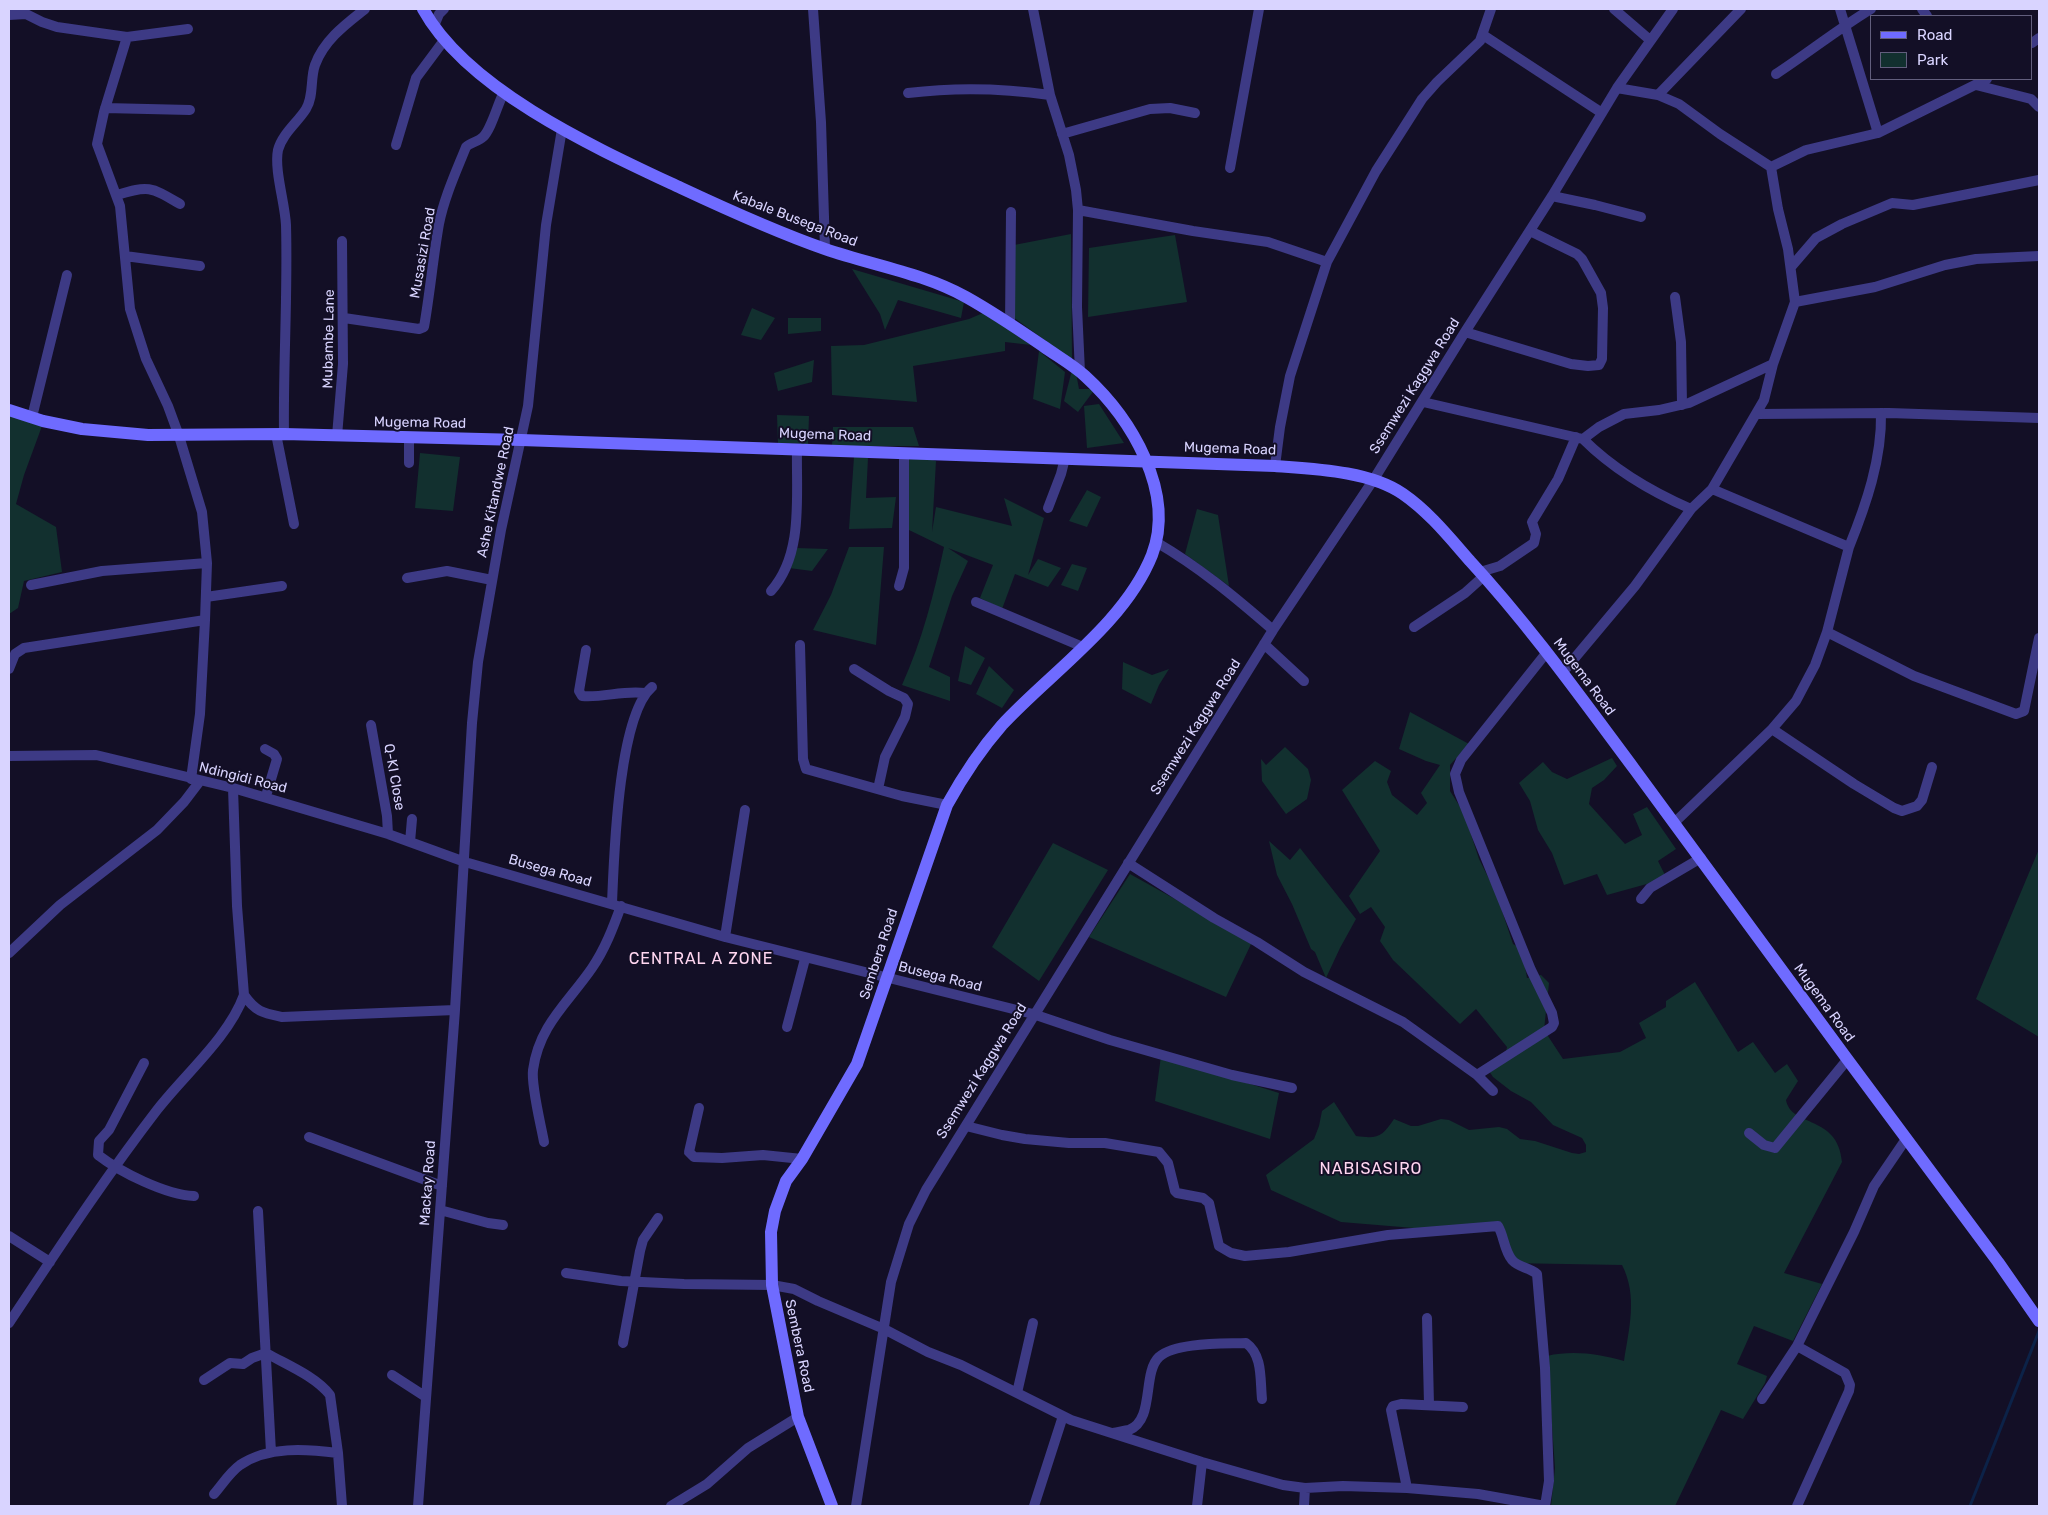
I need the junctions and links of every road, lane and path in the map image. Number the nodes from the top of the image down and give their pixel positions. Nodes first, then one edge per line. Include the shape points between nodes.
1 (365, 9) edge
2 (423, 9) edge
3 (444, 9) edge
4 (813, 9) edge
5 (1033, 9) edge
6 (1259, 9) edge
7 (1491, 9) edge
8 (1614, 9) edge
9 (1673, 9) edge
10 (1741, 9) edge
11 (1840, 9) edge
12 (1871, 9) edge
13 (9, 15) edge
14 (1846, 24) junction
15 (434, 26) junction
16 (188, 29) dead end
17 (1483, 35) junction
18 (128, 37) junction
19 (445, 39) junction
20 (1650, 40) junction
21 (1776, 74) dead end
22 (1984, 80) edge
23 (1976, 85) junction
24 (1617, 88) junction
25 (504, 92) junction
26 (908, 93) dead end
27 (1050, 95) junction
28 (1658, 95) junction
29 (2039, 107) edge
30 (105, 108) junction
31 (190, 110) dead end
32 (1195, 113) dead end
33 (1602, 113) junction
34 (562, 129) junction
35 (1878, 133) junction
36 (1062, 134) junction
37 (396, 145) dead end
38 (1771, 167) junction
39 (1230, 168) dead end
40 (2039, 180) edge
41 (117, 195) junction
42 (1552, 196) junction
43 (180, 204) dead end
44 (1078, 210) junction
45 (1012, 212) dead end
46 (1641, 217) dead end
47 (1530, 231) junction
48 (342, 241) dead end
49 (825, 249) junction
50 (125, 256) junction
51 (2039, 256) edge
52 (1327, 262) junction
53 (200, 266) dead end
54 (1791, 267) junction
55 (67, 275) dead end
56 (1675, 297) dead end
57 (1795, 302) junction
58 (344, 318) junction
59 (1010, 325) junction
60 (1464, 332) junction
61 (1773, 364) junction
62 (1080, 372) junction
63 (1423, 402) junction
64 (1682, 405) junction
65 (9, 410) edge
66 (1881, 413) junction
67 (1757, 414) junction
68 (32, 418) junction
69 (2039, 418) edge
70 (280, 434) junction
71 (179, 436) junction
72 (337, 436) junction
73 (409, 438) junction
74 (1579, 438) junction
75 (521, 440) junction
76 (797, 449) junction
77 (904, 453) junction
78 (1065, 458) junction
79 (1147, 461) junction
80 (409, 463) dead end
81 (1275, 466) junction
82 (1374, 479) junction
83 (1712, 489) junction
84 (1048, 508) dead end
85 (1691, 509) junction
86 (294, 524) dead end
87 (1156, 542) junction
88 (1849, 547) junction
89 (206, 563) junction
90 (1482, 574) junction
91 (407, 578) dead end
92 (492, 580) junction
93 (30, 585) dead end
94 (282, 586) dead end
95 (899, 586) dead end
96 (771, 591) dead end
97 (206, 597) junction
98 (976, 602) dead end
99 (205, 620) junction
100 (1414, 627) dead end
101 (1272, 630) junction
102 (1827, 632) junction
103 (2039, 638) edge
104 (1264, 644) junction
105 (800, 645) dead end
106 (1083, 647) junction
107 (586, 650) dead end
108 (1547, 652) junction
109 (9, 669) edge
110 (854, 669) dead end
111 (1563, 672) junction
112 (1304, 681) dead end
113 (371, 725) dead end
114 (1772, 729) junction
115 (265, 749) dead end
116 (9, 756) edge
117 (1932, 767) dead end
118 (195, 780) junction
119 (233, 788) junction
120 (878, 789) junction
121 (266, 796) junction
122 (947, 805) junction
123 (745, 810) dead end
124 (412, 819) dead end
125 (1674, 823) junction
126 (388, 834) junction
127 (410, 842) junction
128 (1701, 858) junction
129 (465, 862) junction
130 (1128, 863) junction
131 (1642, 899) dead end
132 (617, 905) junction
133 (725, 937) junction
134 (9, 953) edge
135 (805, 958) junction
136 (887, 978) junction
137 (244, 995) junction
138 (455, 1010) junction
139 (1033, 1014) junction
140 (787, 1027) dead end
141 (1847, 1060) junction
142 (144, 1063) dead end
143 (1477, 1075) junction
144 (1292, 1088) dead end
145 (1493, 1091) dead end
146 (699, 1108) dead end
147 (966, 1126) junction
148 (1749, 1132) dead end
149 (309, 1137) dead end
150 (1906, 1139) junction
151 (544, 1142) dead end
152 (802, 1159) junction
153 (115, 1167) junction
154 (442, 1186) junction
155 (194, 1196) dead end
156 (440, 1210) junction
157 (258, 1211) dead end
158 (658, 1218) dead end
159 (503, 1224) dead end
160 (9, 1236) edge
161 (50, 1262) junction
162 (566, 1272) dead end
163 (634, 1281) junction
164 (772, 1285) junction
165 (1427, 1318) dead end
166 (2038, 1319) edge
167 (9, 1323) edge
168 (1033, 1324) dead end
169 (884, 1329) junction
170 (623, 1343) dead end
171 (1797, 1346) junction
172 (266, 1353) junction
173 (392, 1375) dead end
174 (204, 1380) dead end
175 (1016, 1394) junction
176 (426, 1396) junction
177 (1262, 1399) dead end
178 (1762, 1399) dead end
179 (1429, 1406) junction
180 (1462, 1407) dead end
181 (1063, 1416) junction
182 (798, 1417) junction
183 (1112, 1433) junction
184 (271, 1452) junction
185 (338, 1453) junction
186 (1202, 1462) junction
187 (1306, 1488) junction
188 (1407, 1488) junction
189 (214, 1494) dead end
190 (342, 1506) edge
191 (418, 1506) edge
192 (671, 1506) edge
193 (832, 1506) edge
194 (856, 1506) edge
195 (1034, 1506) edge
196 (1197, 1506) edge
197 (1304, 1506) edge
198 (1545, 1506) edge
199 (1797, 1506) edge

1 - 70 street via 335,34 322,50 315,66 307,107 278,150 286,252
2 - 15 street, Kabale Busega Road
3 - 15 street via 438,14
4 - 49 street
5 - 27 street
6 - 39 street
7 - 17 street
8 - 20 street
9 - 20 street, Ssemwezi Kaggwa Road
10 - 28 street
11 - 14 street
12 - 14 street
13 - 18 street via 26,14 57,27
14 - 21 street
14 - 35 street
15 - 19 street, Kabale Busega Road
16 - 18 street
17 - 33 street
17 - 52 street via 1422,98 1376,171
18 - 30 street
19 - 25 street, Kabale Busega Road
19 - 37 street via 416,78
20 - 24 street, Ssemwezi Kaggwa Road
22 - 23 street
23 - 29 street via 2031,98
23 - 35 street
24 - 28 street
24 - 33 street, Ssemwezi Kaggwa Road
25 - 34 street, Kabale Busega Road
25 - 58 street, Musasizi Road via 486,134 466,147 444,209 424,327 419,329
26 - 27 street via 983,88
27 - 36 street
28 - 38 street via 1679,104
30 - 31 street
30 - 41 street via 97,144
32 - 36 street via 1170,108 1150,109
33 - 42 street, Ssemwezi Kaggwa Road
34 - 49 street, Kabale Busega Road via 717,204
34 - 75 street, Ashe Kitandwe Road via 546,225 528,406
35 - 38 street via 1806,150
36 - 44 street via 1073,170
38 - 54 street
40 - 54 street via 1913,205 1892,203 1816,238
41 - 43 street via 144,187
41 - 50 street
42 - 46 street
42 - 47 street, Ssemwezi Kaggwa Road
44 - 52 street via 1268,242
44 - 62 street
45 - 59 street
47 - 60 street, Ssemwezi Kaggwa Road
47 - 60 street via 1577,254 1601,293 1602,359 1599,365 1571,364
48 - 58 street, Mubambe Lane
49 - 59 street, Kabale Busega Road via 951,290
50 - 53 street
50 - 71 street via 135,328
51 - 57 street via 1976,259 1875,287
52 - 81 street via 1290,376
54 - 57 street
55 - 68 street
56 - 64 street via 1681,342
57 - 61 street
58 - 72 street, Mubambe Lane
59 - 62 street, Kabale Busega Road
60 - 63 street, Ssemwezi Kaggwa Road
61 - 64 street
61 - 67 street
62 - 79 street, Kabale Busega Road via 1116,412
63 - 74 street
63 - 82 street, Ssemwezi Kaggwa Road
64 - 74 street via 1624,414
65 - 68 street, Mugema Road
66 - 67 street
66 - 69 street
66 - 88 street via 1877,455 1861,519
67 - 83 street
68 - 71 street, Mugema Road via 111,433
70 - 71 street, Mugema Road
70 - 72 street, Mugema Road
70 - 86 street
71 - 89 street via 202,512
72 - 73 street, Mugema Road
73 - 75 street, Mugema Road
73 - 80 street
74 - 85 street via 1612,465
74 - 90 street via 1532,522 1536,534 1534,543
75 - 76 street, Mugema Road
75 - 92 street, Ashe Kitandwe Road
76 - 77 street, Mugema Road
76 - 96 street via 794,541 780,581
77 - 78 street, Mugema Road
77 - 95 street via 904,568
78 - 79 street, Mugema Road
78 - 84 street
79 - 81 street, Mugema Road
79 - 87 street, Sembera Road via 1157,497
81 - 82 street, Mugema Road
82 - 90 street, Mugema Road via 1403,494 1420,508
82 - 101 street, Ssemwezi Kaggwa Road
83 - 85 street
83 - 88 street
85 - 111 street via 1635,586
87 - 101 street via 1208,575
87 - 106 street, Sembera Road via 1141,577 1122,605
88 - 102 street
89 - 93 street via 102,571
89 - 97 street
90 - 100 street via 1465,593
90 - 108 street, Mugema Road
91 - 92 street via 447,571
92 - 129 street, Ashe Kitandwe Road via 478,662 472,723
94 - 97 street
97 - 99 street
98 - 106 street
99 - 109 street via 24,648 15,654
99 - 118 street
101 - 104 street, Ssemwezi Kaggwa Road
102 - 103 street via 1914,676 2016,714 2024,711
102 - 114 street via 1815,665 1796,701
104 - 112 street
104 - 130 street, Ssemwezi Kaggwa Road
105 - 120 street via 802,759 806,769
106 - 122 street, Sembera Road via 992,737 965,772
107 - 132 street via 579,691 582,696 648,690 633,724 625,759 616,843
108 - 111 street, Mugema Road
108 - 143 street via 1461,760 1455,774 1459,792 1554,1018 1552,1027
110 - 120 street via 904,698 908,704 885,757
111 - 125 street, Mugema Road
113 - 126 street, Q-KI Close
114 - 117 street via 1854,784 1902,811 1917,806 1922,800
114 - 125 street
115 - 121 street via 277,759
116 - 118 street, Ndingidi Road via 96,755
118 - 119 street, Ndingidi Road
118 - 134 street via 184,802 158,830 60,905
119 - 121 street, Ndingidi Road
119 - 137 street
120 - 122 street
121 - 126 street, Ndingidi Road
122 - 136 street, Sembera Road
123 - 133 street
124 - 127 street
125 - 128 street, Mugema Road
126 - 127 street, Ndingidi Road
127 - 129 street, Ndingidi Road
128 - 131 street via 1650,888
128 - 141 street, Mugema Road
129 - 132 street, Busega Road
129 - 138 street, Mackay Road
130 - 139 street, Ssemwezi Kaggwa Road
130 - 143 street via 1304,972 1403,1022
132 - 133 street, Busega Road
132 - 151 street via 610,935 595,963 549,1023 538,1044 533,1072
133 - 135 street, Busega Road
135 - 136 street, Busega Road
135 - 140 street
136 - 139 street, Busega Road
136 - 152 street, Sembera Road via 857,1064
137 - 138 street via 258,1010 282,1016
137 - 153 street via 237,1012 158,1108
138 - 154 street, Mackay Road
139 - 144 street, Busega Road via 1193,1064
139 - 147 street, Ssemwezi Kaggwa Road
141 - 148 street via 1775,1148 1764,1145
141 - 150 street, Mugema Road
142 - 153 street via 109,1130 99,1141 98,1155
143 - 145 street
146 - 152 street via 689,1152 694,1157 763,1155
147 - 169 street, Ssemwezi Kaggwa Road via 909,1224 891,1282
147 - 198 street via 1017,1138 1105,1143 1160,1152 1168,1162 1175,1191 1203,1198 1209,1203 1220,1246 1231,1253 1246,1256 1388,1235 1498,1226 1512,1260 1536,1274 1545,1368 1549,1482
149 - 154 street
150 - 166 street, Mugema Road
150 - 171 street via 1874,1186
152 - 164 street, Sembera Road via 786,1181 775,1211
153 - 155 street via 151,1185
153 - 161 street
154 - 156 street, Mackay Road
156 - 159 street
156 - 176 street, Mackay Road
157 - 172 street
158 - 163 street via 644,1240
160 - 161 street
161 - 167 street
162 - 163 street
163 - 164 street
163 - 170 street
164 - 169 street via 794,1289
164 - 182 street, Sembera Road
165 - 179 street
168 - 175 street
169 - 175 street
169 - 194 street, Ssemwezi Kaggwa Road
171 - 178 street
171 - 199 street via 1845,1373 1850,1385
172 - 174 street via 243,1364 230,1363
172 - 184 street
172 - 185 street via 324,1388 330,1395
173 - 176 street
175 - 181 street
176 - 191 street, Mackay Road
177 - 183 street via 1258,1361 1254,1349 1246,1343 1176,1348 1152,1366 1145,1409 1136,1424 1130,1430
179 - 180 street
179 - 188 street via 1401,1404 1391,1410
181 - 183 street
181 - 195 street
182 - 192 street via 748,1448 707,1484
182 - 193 street, Sembera Road
183 - 186 street
184 - 185 street
184 - 189 street via 240,1465
185 - 190 street
186 - 187 street via 1283,1485
186 - 196 street
187 - 188 street
187 - 197 street
188 - 198 street via 1478,1494

